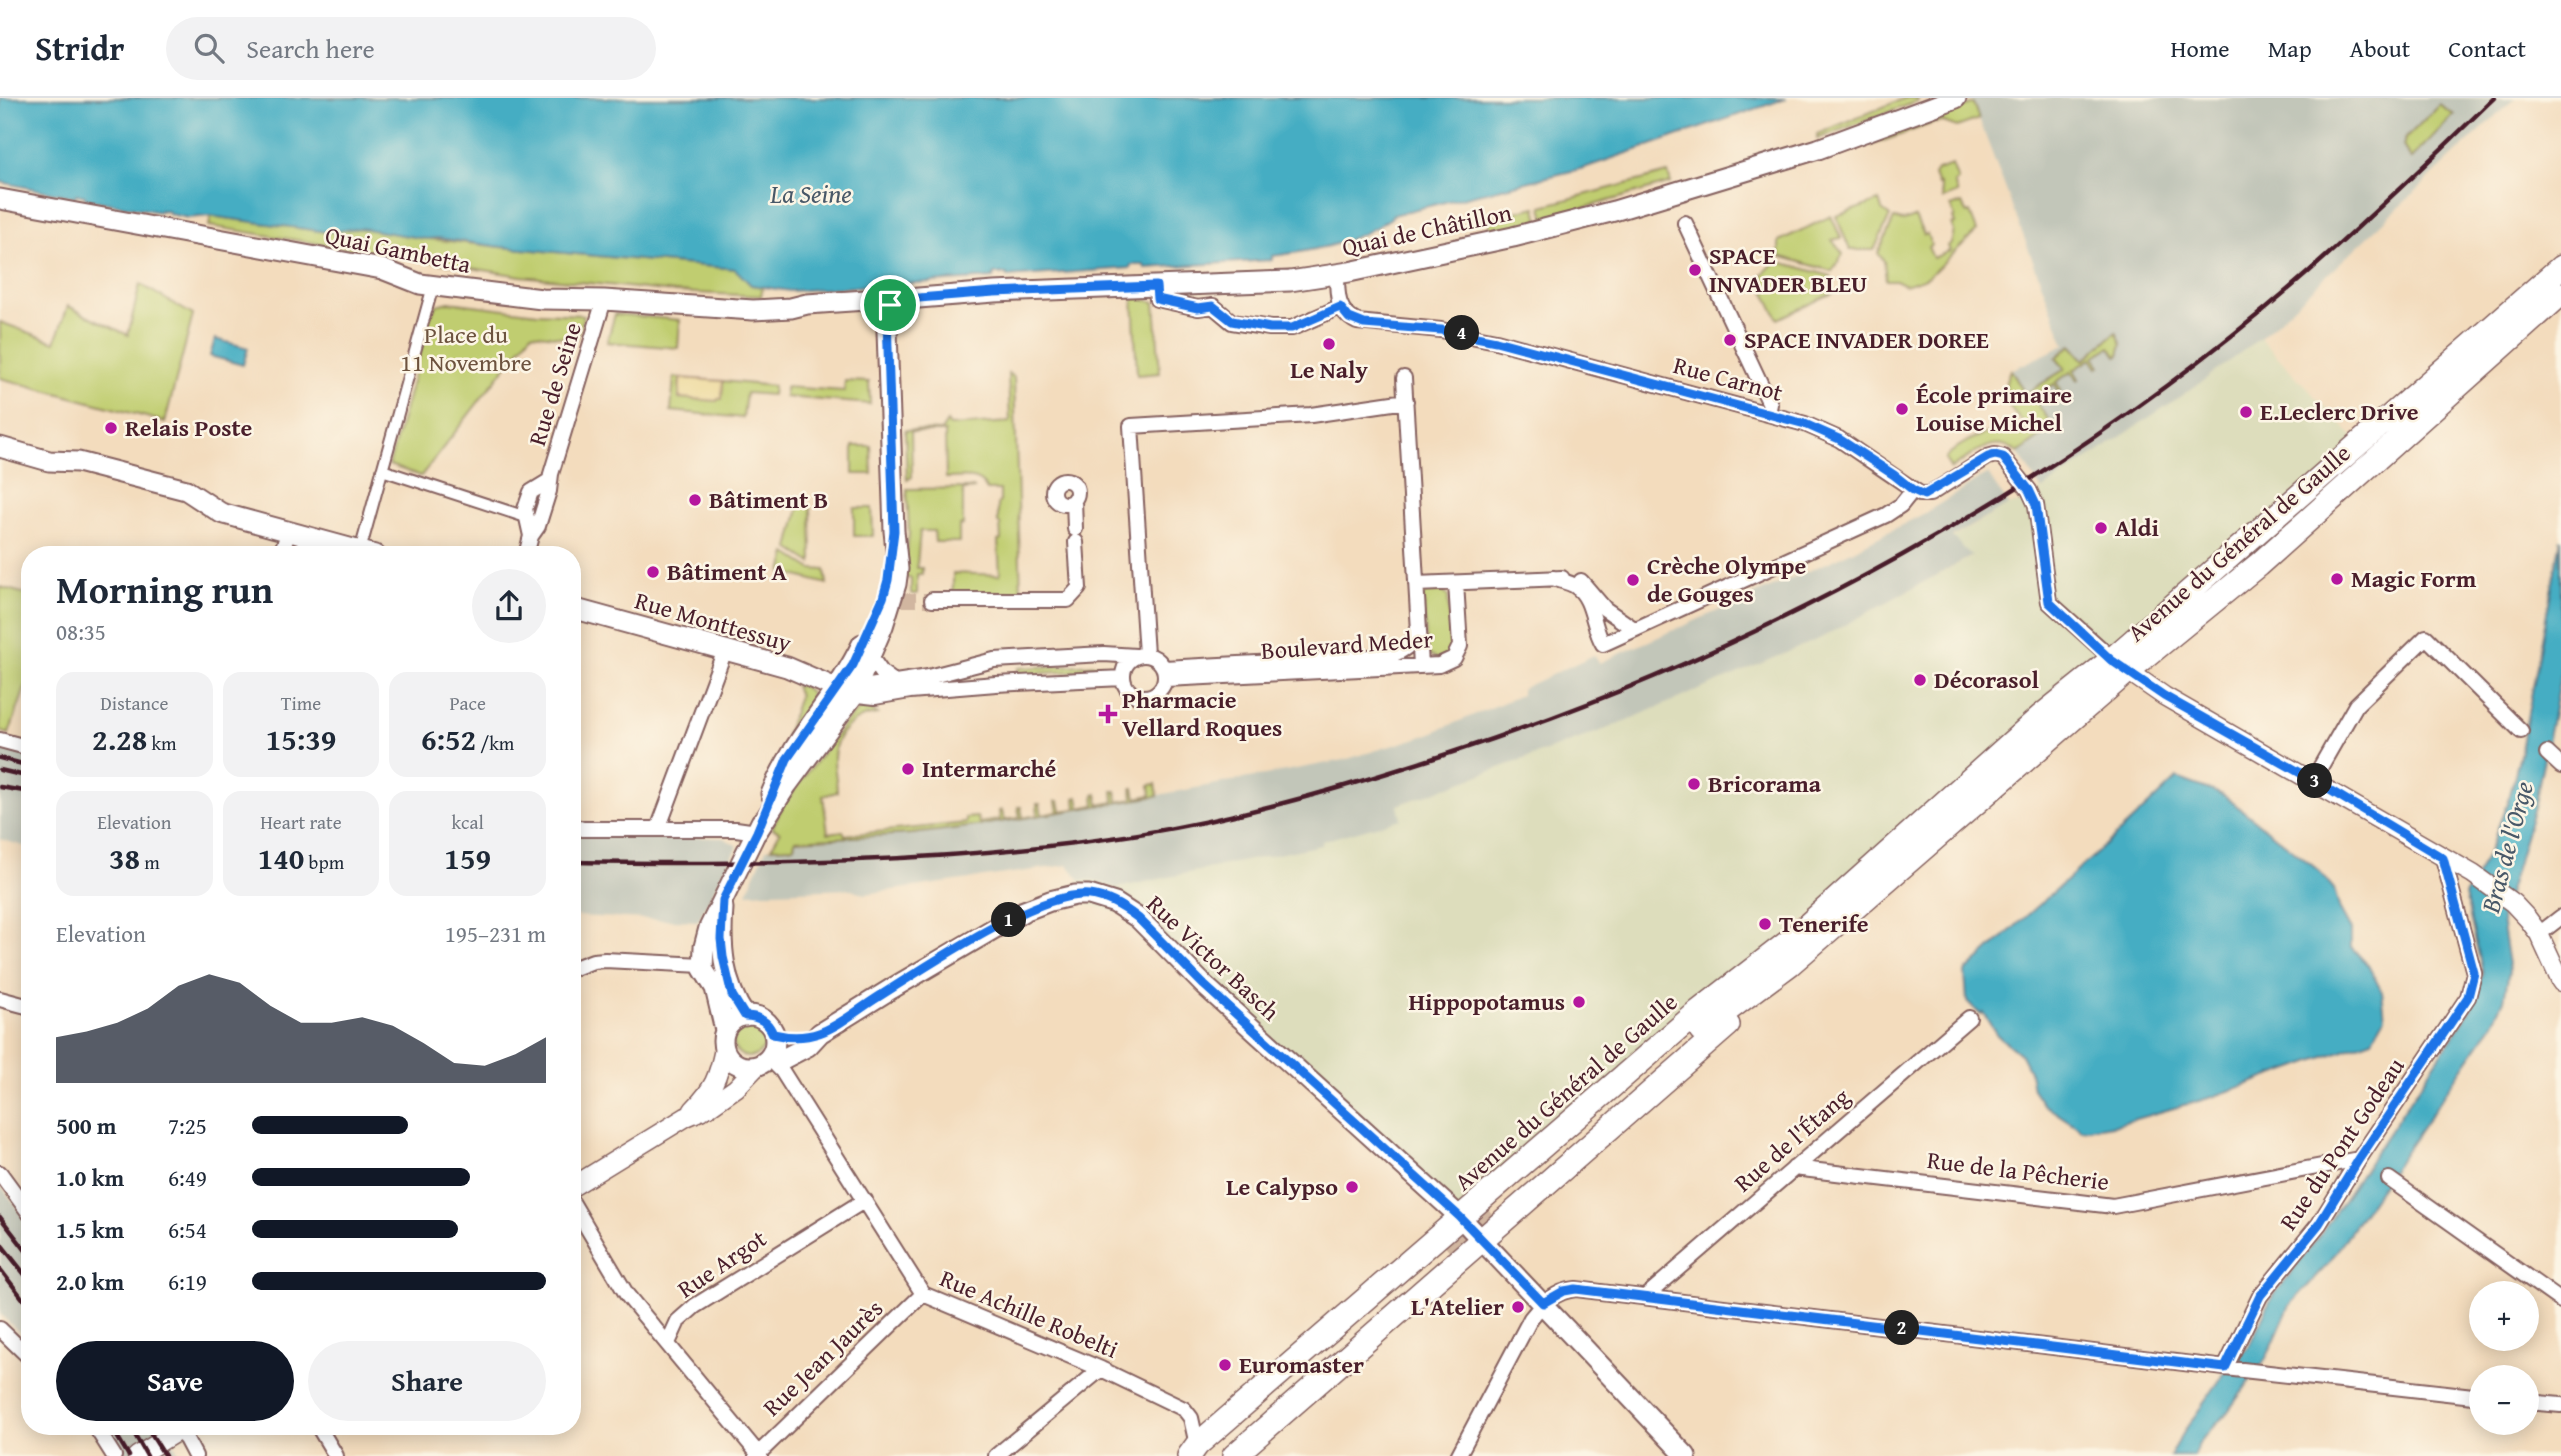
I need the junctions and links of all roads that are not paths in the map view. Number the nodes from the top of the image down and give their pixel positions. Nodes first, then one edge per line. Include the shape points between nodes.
1 (1956, 98) edge
2 (0, 200) edge
3 (1685, 223) dead end
4 (2561, 267) edge
5 (1337, 274) junction
6 (433, 286) junction
7 (1156, 286) junction
8 (2561, 294) edge
9 (604, 300) junction
10 (1340, 307) junction
11 (888, 311) junction
12 (1404, 378) dead end
13 (1406, 401) junction
14 (1768, 413) junction
15 (0, 447) edge
16 (382, 470) junction
17 (549, 481) junction
18 (1913, 490) junction
19 (1074, 499) dead end
20 (526, 517) junction
21 (289, 532) junction
22 (531, 536) junction
23 (284, 546) edge
24 (342, 546) edge
25 (369, 546) edge
26 (528, 546) edge
27 (1553, 578) junction
28 (1456, 583) junction
29 (1416, 584) junction
30 (892, 599) junction
31 (932, 600) tunnel mouth
32 (581, 610) edge
33 (1418, 625) junction
34 (1634, 629) junction
35 (725, 650) junction
36 (1141, 655) junction
37 (870, 656) junction
38 (1421, 665) junction
39 (2120, 666) junction
40 (1165, 673) junction
41 (1123, 678) junction
42 (893, 681) junction
43 (850, 691) junction
44 (2521, 731) dead end
45 (0, 740) edge
46 (21, 746) edge
47 (2547, 753) dead end
48 (2561, 766) edge
49 (2313, 780) junction
50 (581, 828) edge
51 (658, 829) junction
52 (757, 832) junction
53 (2443, 858) junction
54 (723, 900) junction
55 (2561, 917) edge
56 (2539, 934) junction
57 (1792, 939) junction
58 (1790, 964) junction
59 (702, 965) junction
60 (581, 966) edge
61 (2561, 982) edge
62 (0, 999) edge
63 (21, 1005) edge
64 (745, 1016) junction
65 (1969, 1018) dead end
66 (1701, 1030) junction
67 (820, 1033) junction
68 (773, 1034) junction
69 (725, 1040) junction
70 (763, 1062) junction
71 (685, 1117) junction
72 (2359, 1159) junction
73 (1794, 1168) junction
74 (0, 1173) edge
75 (2389, 1179) dead end
76 (581, 1181) edge
77 (865, 1200) junction
78 (21, 1202) edge
79 (1497, 1207) tunnel mouth
80 (581, 1217) edge
81 (1460, 1217) junction
82 (1483, 1240) junction
83 (1448, 1250) tunnel mouth
84 (923, 1293) junction
85 (1645, 1297) junction
86 (2561, 1301) edge
87 (1543, 1303) junction
88 (0, 1329) edge
89 (667, 1343) junction
90 (21, 1349) edge
91 (2225, 1368) junction
92 (1101, 1369) junction
93 (2469, 1395) edge
94 (2539, 1403) edge
95 (2561, 1405) edge
96 (101, 1435) edge
97 (168, 1435) edge
98 (183, 1435) edge
99 (324, 1435) edge
100 (1200, 1453) edge
101 (758, 1455) edge
102 (114, 1456) edge
103 (137, 1456) edge
104 (195, 1456) edge
105 (337, 1456) edge
106 (996, 1456) edge
107 (1234, 1456) edge
108 (1458, 1456) edge
109 (1686, 1456) edge

1 - 5 main road, Quai de Châtillon via 1818,149 1614,211
2 - 6 main road, Quai Gambetta via 382,269
3 - 14 street via 1770,404
4 - 39 main road, Avenue du Général de Gaulle
5 - 7 main road, Quai de Châtillon via 1290,281
5 - 10 street
6 - 9 main road, Quai Gambetta via 542,299
6 - 16 street
7 - 10 street via 1157,299 1198,308 1213,306 1232,321 1270,328 1292,328
7 - 11 main road, Quai de Châtillon via 906,299
8 - 39 main road, Avenue du Général de Gaulle via 2258,565
9 - 11 main road, Quai Gambetta via 724,309 866,300
9 - 17 street, Rue de Seine
10 - 14 street, Rue Carnot via 1349,318 1364,324 1441,330 1496,341
11 - 30 main road via 898,569
12 - 13 street
13 - 29 street
13 - 36 street via 1311,415 1130,426
14 - 18 street, Rue Carnot via 1839,439
15 - 21 main road via 186,490 221,513
16 - 20 street
16 - 25 street
17 - 20 street, Rue de Seine via 531,492
17 - 22 street, Rue de Seine via 550,491
18 - 34 street via 1886,515
18 - 39 street via 1930,494 1988,457 2003,457 2036,505 2049,602
19 - 31 street via 1079,588 1068,600
20 - 22 street, Rue de Seine
21 - 23 street
21 - 24 main road
22 - 26 street, Rue de Seine
27 - 28 street
27 - 34 street via 1581,581 1605,609
27 - 34 street via 1579,589 1603,644
28 - 29 street
28 - 38 street, Boulevard Meder via 1458,653 1439,665
29 - 33 street
30 - 37 main road
30 - 43 main road via 853,665
32 - 35 main road, Rue Monttessuy
33 - 38 street
33 - 40 street via 1412,641 1388,656
35 - 43 main road, Rue Monttessuy
35 - 51 street
36 - 40 street via 1157,658
36 - 41 street via 1126,665
36 - 42 street via 994,660
37 - 42 street
37 - 43 main road
38 - 40 street, Boulevard Meder
39 - 49 street
39 - 57 main road, Avenue du Général de Gaulle via 2040,717
39 - 58 main road, Avenue du Général de Gaulle
40 - 41 street via 1159,691 1147,697 1134,695
41 - 43 street via 996,684 875,697
42 - 43 street
43 - 52 main road
43 - 52 main road via 787,759
44 - 49 street via 2426,637 2356,705
45 - 46 street
47 - 48 street
49 - 53 street
50 - 51 street
51 - 52 street
52 - 54 main road
53 - 56 street via 2513,903
53 - 72 street, Rue du Pont Godeau via 2474,973 2468,997
54 - 59 main road via 709,928
54 - 64 main road via 725,967 732,995
55 - 56 street
56 - 61 street
57 - 66 main road, Avenue du Général de Gaulle
57 - 81 main road, Avenue du Général de Gaulle via 1699,1012
58 - 66 main road, Avenue du Général de Gaulle
58 - 82 main road, Avenue du Général de Gaulle
59 - 60 street via 605,960
59 - 69 main road via 719,998
62 - 63 street
64 - 68 main road via 762,1020
64 - 69 main road via 733,1020
65 - 73 street, Rue de l'Étang
66 - 79 main road, Avenue du Général de Gaulle
67 - 68 main road, Rue Victor Basch via 798,1038
67 - 70 main road, Rue Victor Basch via 808,1046 783,1059
67 - 81 main road, Rue Victor Basch via 1024,911 1062,897 1102,898 1138,918 1204,985
68 - 70 main road via 774,1046
69 - 70 main road via 729,1058 737,1065
69 - 71 street via 718,1078
70 - 71 street via 736,1088
70 - 77 street, Rue Achille Robelti via 782,1071
71 - 76 street
72 - 73 street, Rue de la Pêcherie via 2113,1206
72 - 91 street, Rue du Pont Godeau via 2319,1224 2260,1296
73 - 85 street, Rue de l'Étang
74 - 78 street
75 - 86 street
77 - 84 street, Rue Achille Robelti
77 - 89 street, Rue Argot via 695,1306 678,1321
80 - 89 street via 627,1295
81 - 82 main road, Rue Victor Basch
81 - 100 main road, Avenue du Général de Gaulle
82 - 87 main road, Rue Victor Basch
82 - 107 main road, Avenue du Général de Gaulle
83 - 100 main road via 1263,1410
84 - 92 street, Rue Achille Robelti
84 - 101 street, Rue Jean Jaurès
85 - 87 street via 1576,1289
85 - 91 street
87 - 108 street
87 - 109 main road, Rue Victor Basch
88 - 90 street
89 - 101 street
91 - 93 street
92 - 100 street, Rue Achille Robelti via 1184,1409 1191,1418
92 - 106 street
94 - 95 street
96 - 102 street
97 - 103 street
98 - 104 street
99 - 105 street

